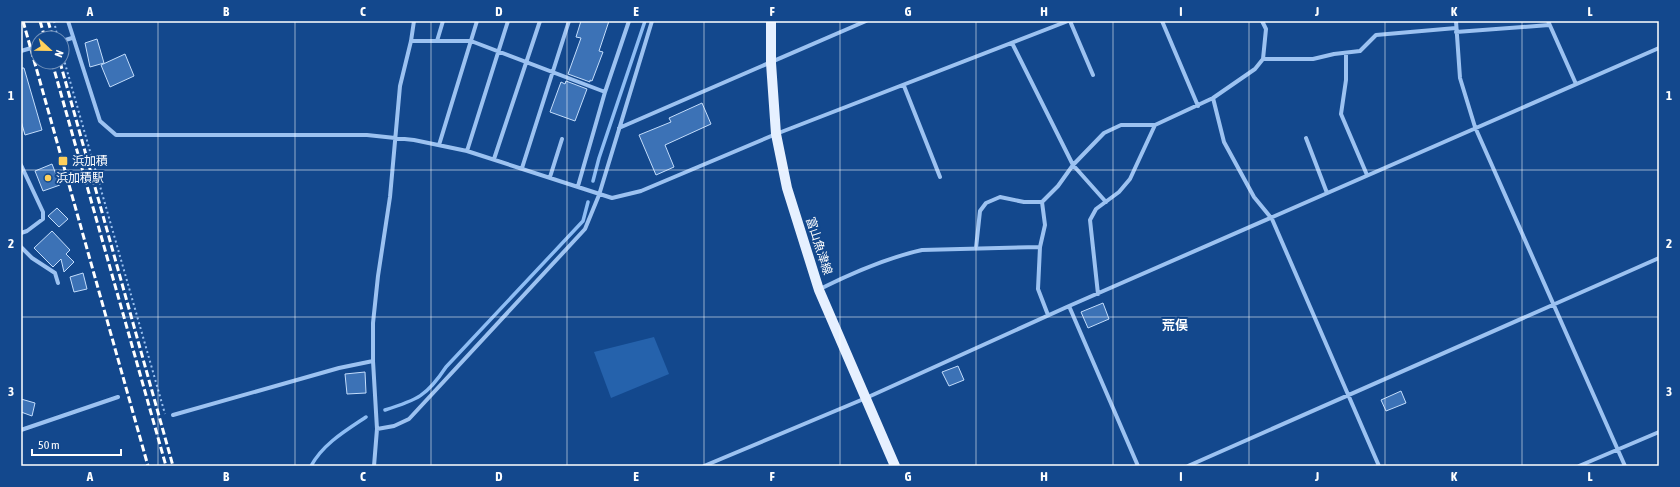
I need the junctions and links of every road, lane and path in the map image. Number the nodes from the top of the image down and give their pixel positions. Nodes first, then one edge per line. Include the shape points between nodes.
1 (68, 21) edge
2 (414, 21) edge
3 (443, 21) edge
4 (477, 21) edge
5 (508, 21) edge
6 (540, 21) edge
7 (569, 21) edge
8 (629, 21) edge
9 (652, 21) edge
10 (772, 21) edge
11 (866, 21) edge
12 (1069, 21) edge
13 (1162, 21) edge
14 (1262, 21) edge
15 (1456, 21) edge
16 (1061, 22) edge
17 (1549, 23) edge
18 (1456, 30) junction
19 (72, 38) joint
20 (411, 41) junction
21 (437, 41) junction
22 (471, 41) junction
23 (1012, 43) junction
24 (1659, 48) edge
25 (498, 51) junction
26 (1346, 53) junction
27 (1263, 59) junction
28 (525, 62) junction
29 (771, 63) junction
30 (67, 70) edge
31 (553, 72) junction
32 (1093, 75) dead end
33 (1576, 84) junction
34 (904, 86) junction
35 (606, 92) junction
36 (1213, 98) junction
37 (1198, 106) junction
38 (1155, 125) junction
39 (619, 128) junction
40 (1475, 128) junction
41 (776, 134) junction
42 (394, 138) junction
43 (562, 138) dead end
44 (1306, 138) dead end
45 (439, 145) junction
46 (467, 151) junction
47 (494, 159) junction
48 (21, 165) edge
49 (1072, 165) junction
50 (522, 168) junction
51 (1367, 175) junction
52 (550, 177) junction
53 (940, 177) dead end
54 (578, 186) junction
55 (1327, 193) junction
56 (599, 195) junction
57 (1042, 202) junction
58 (1106, 202) junction
59 (1272, 218) junction
60 (21, 233) edge
61 (21, 246) edge
62 (1040, 246) junction
63 (976, 248) junction
64 (1659, 258) edge
65 (58, 283) dead end
66 (819, 290) junction
67 (1098, 294) junction
68 (1553, 305) junction
69 (1069, 306) junction
70 (1048, 315) junction
71 (373, 361) junction
72 (1348, 396) junction
73 (118, 397) dead end
74 (866, 398) junction
75 (173, 415) dead end
76 (166, 417) dead end
77 (377, 428) junction
78 (21, 430) edge
79 (1659, 432) edge
80 (1617, 449) junction
81 (374, 466) edge
82 (704, 466) edge
83 (895, 466) edge
84 (1138, 466) edge
85 (1188, 466) edge
86 (1379, 466) edge
87 (1579, 466) edge
88 (1625, 466) edge

1 - 19 street
2 - 20 street
3 - 21 street
4 - 22 street
5 - 25 street
6 - 28 street
7 - 31 street
8 - 35 street
9 - 39 street
10 - 29 main road, 富山魚津線
11 - 29 street
12 - 16 street
12 - 32 street
13 - 37 street
14 - 27 street via 1266,29
15 - 18 street
16 - 23 street
17 - 18 street
17 - 33 street
18 - 26 street via 1376,35 1360,51
18 - 40 street via 1460,78
19 - 42 street via 100,122 116,135 367,135
20 - 21 street
20 - 42 street via 400,86
21 - 22 street
22 - 25 street
22 - 45 street
23 - 34 street
23 - 49 street
24 - 33 street
25 - 28 street
25 - 46 street
26 - 27 street via 1313,59
26 - 51 street via 1346,80 1341,114
27 - 36 street via 1255,69
28 - 31 street
28 - 47 street
29 - 39 street
29 - 41 main road, 富山魚津線
30 - 76 path
31 - 35 street
31 - 50 street
33 - 40 street
34 - 41 street
34 - 53 street
35 - 54 street
36 - 37 street
36 - 59 street via 1224,142 1254,197
37 - 38 street
38 - 49 street via 1121,125 1104,133
38 - 58 street via 1130,179
39 - 56 street
40 - 51 street
40 - 68 street
41 - 56 street via 640,191 612,198
41 - 66 main road, 富山魚津線 via 789,195
42 - 45 street
42 - 71 street via 390,197 373,323
43 - 52 street
44 - 55 street
45 - 46 street
46 - 47 street
47 - 50 street
48 - 60 street via 43,212 43,219 27,232
49 - 57 street via 1058,186
49 - 58 street
50 - 52 street
51 - 55 street
52 - 54 street
54 - 56 street
55 - 59 street
56 - 77 street via 585,228 450,373 423,406 409,419 394,426
57 - 62 street via 1045,225
57 - 63 street via 1000,198 986,203 980,211
58 - 67 street via 1096,209 1090,220
59 - 67 street
59 - 72 street
61 - 65 street via 32,258 55,273
62 - 63 street
62 - 70 street via 1038,289
63 - 66 street via 922,250 906,254
64 - 68 street
66 - 74 main road, 富山魚津線
67 - 69 street
68 - 72 street
68 - 80 street
69 - 70 street
69 - 84 street
70 - 74 street
71 - 75 street via 339,368
71 - 77 street
72 - 85 street
72 - 86 street
73 - 78 street
74 - 82 street
74 - 83 main road, 富山魚津線
77 - 81 street
79 - 80 street
80 - 87 street
80 - 88 street

